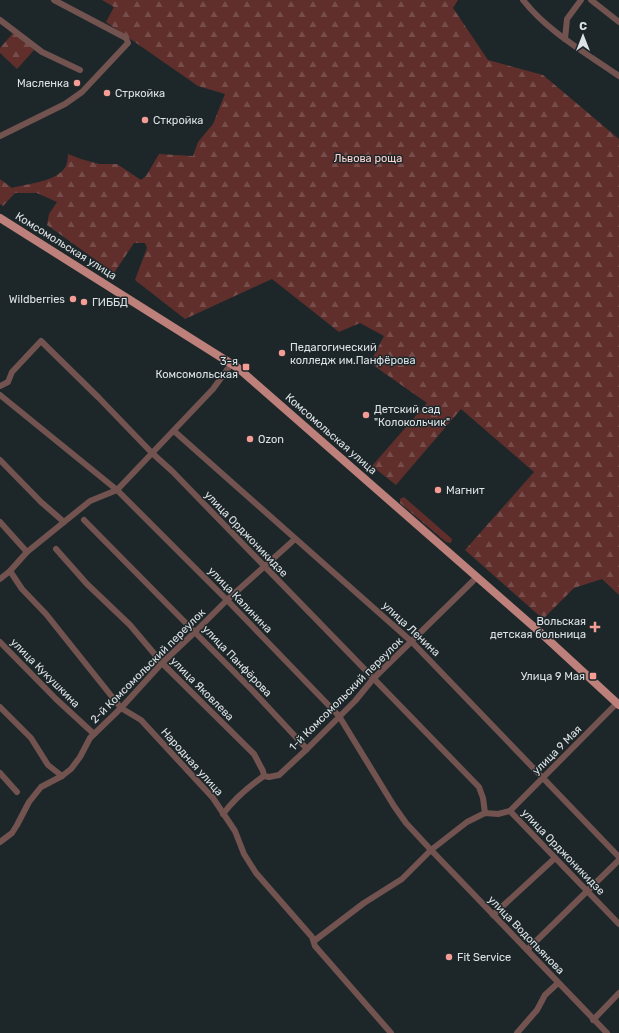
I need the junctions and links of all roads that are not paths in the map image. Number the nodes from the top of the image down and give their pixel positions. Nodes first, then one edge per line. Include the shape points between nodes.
1 (57, 0) edge
2 (522, 0) edge
3 (581, 0) edge
4 (591, 0) edge
5 (0, 20) edge
6 (619, 22) edge
7 (565, 39) junction
8 (80, 70) dead end
9 (619, 76) edge
10 (0, 136) edge
11 (0, 218) edge
12 (232, 363) junction
13 (0, 386) edge
14 (0, 395) edge
15 (174, 431) junction
16 (152, 453) junction
17 (0, 460) edge
18 (117, 490) junction
19 (84, 520) dead end
20 (0, 522) edge
21 (64, 522) junction
22 (295, 539) junction
23 (56, 549) dead end
24 (27, 552) junction
25 (263, 566) junction
26 (10, 571) junction
27 (477, 577) junction
28 (0, 579) edge
29 (227, 600) junction
30 (195, 632) junction
31 (0, 642) edge
32 (412, 642) junction
33 (162, 662) junction
34 (374, 679) junction
35 (618, 704) edge
36 (0, 707) edge
37 (121, 708) junction
38 (339, 716) junction
39 (94, 734) junction
40 (307, 749) junction
41 (0, 773) edge
42 (62, 776) junction
43 (264, 776) junction
44 (544, 778) junction
45 (17, 792) dead end
46 (510, 811) junction
47 (485, 813) junction
48 (223, 814) junction
49 (0, 842) edge
50 (431, 850) junction
51 (619, 857) edge
52 (555, 858) junction
53 (619, 860) edge
54 (587, 891) junction
55 (493, 915) junction
56 (619, 924) edge
57 (314, 941) junction
58 (527, 950) junction
59 (558, 983) junction
60 (619, 993) edge
61 (593, 1020) junction
62 (391, 1033) edge
63 (517, 1033) edge
64 (606, 1033) edge

1 - 10 street via 126,38 128,43 82,92 65,104
2 - 7 street via 533,13
3 - 7 street via 567,19
4 - 6 street
5 - 8 street via 42,52
7 - 9 street
11 - 12 main road, Комсомольская улица
12 - 15 street via 213,389
12 - 27 main road, Комсомольская улица
13 - 16 street, улица Орджоникидзе via 8,382 12,372 41,341
14 - 18 street, улица Калинина
15 - 16 street
15 - 22 street, улица Ленина
16 - 18 street
16 - 25 street, улица Орджоникидзе
17 - 21 street
18 - 21 street via 90,501
18 - 29 street, улица Калинина
19 - 30 street, улица Панфёрова
20 - 24 street
21 - 24 street
22 - 25 street, 2-й Комсомольский переулок
22 - 32 street, улица Ленина
23 - 33 street, улица Яковлева
24 - 26 street
25 - 29 street, 2-й Комсомольский переулок
25 - 34 street, улица Орджоникидзе
26 - 28 street
26 - 37 street, Народная улица via 22,589 46,614
27 - 32 street, 1-й Комсомольский переулок
27 - 35 main road, Комсомольская улица
29 - 30 street, 2-й Комсомольский переулок
29 - 38 street, улица Калинина
30 - 33 street, 2-й Комсомольский переулок
30 - 40 street, улица Панфёрова
31 - 39 street, улица Кукушкина via 56,700
32 - 34 street, 1-й Комсомольский переулок
32 - 44 street, улица Ленина
33 - 37 street, 2-й Комсомольский переулок
33 - 43 street, улица Яковлева via 254,754
34 - 38 street, 1-й Комсомольский переулок
34 - 47 street, улица Орджоникидзе via 479,787
35 - 44 street, улица 9 Мая
36 - 42 street via 31,738 48,765
37 - 39 street, 2-й Комсомольский переулок
37 - 48 street, Народная улица via 141,720 213,798
38 - 40 street, 1-й Комсомольский переулок
38 - 50 street, улица Калинина via 394,806
39 - 42 street, 2-й Комсомольский переулок via 71,769
40 - 43 street, 1-й Комсомольский переулок via 279,775
41 - 45 street
42 - 49 street, 2-й Комсомольский переулок via 41,787 28,802 12,832
43 - 48 street, 1-й Комсомольский переулок via 248,786
44 - 46 street, улица 9 Мая
44 - 51 street, улица Ленина
46 - 47 street via 498,814
46 - 52 street, улица Орджоникидзе
47 - 50 street via 467,822
48 - 57 street, Народная улица via 235,831 244,854 256,873
50 - 55 street, улица Водопьянова
50 - 57 street via 402,879 364,902
52 - 54 street, улица Орджоникидзе
52 - 55 street
53 - 54 street
54 - 56 street, улица Орджоникидзе
54 - 58 street
55 - 58 street, улица Водопьянова
57 - 62 street, Народная улица via 315,946
58 - 59 street, улица Водопьянова
59 - 61 street, улица Водопьянова
59 - 63 street via 545,995 537,1010
60 - 61 street
61 - 64 street, улица Водопьянова

